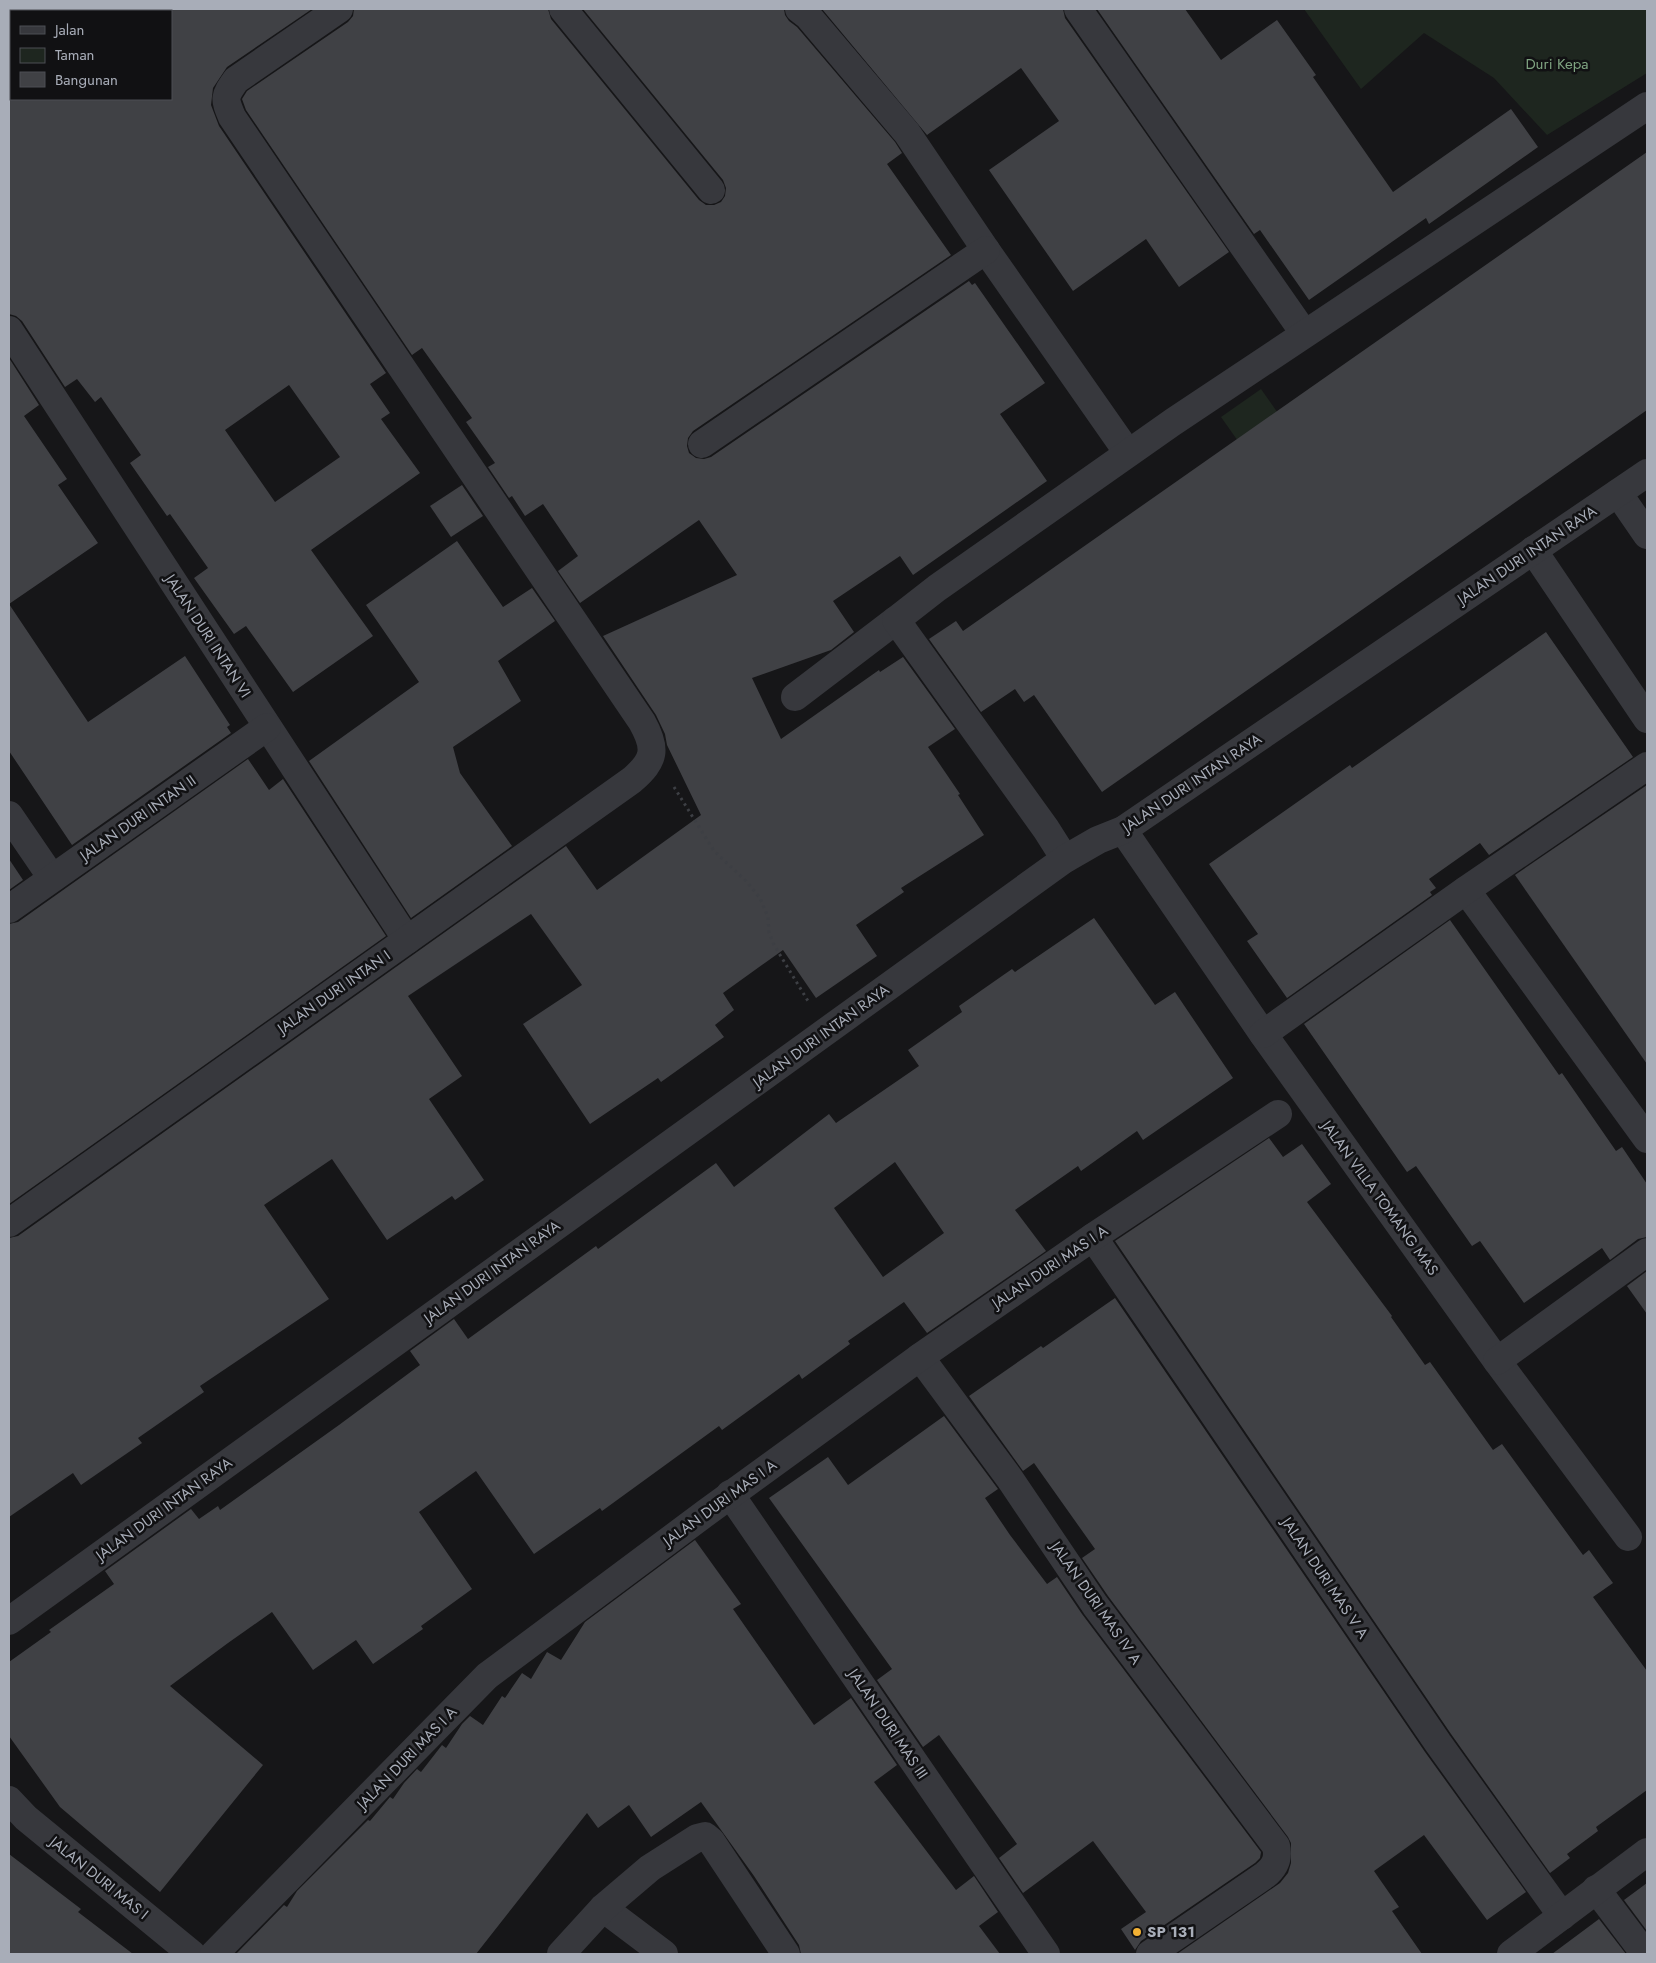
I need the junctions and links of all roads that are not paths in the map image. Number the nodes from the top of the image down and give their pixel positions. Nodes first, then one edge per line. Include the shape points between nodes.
1 (339, 9) edge
2 (563, 9) edge
3 (799, 9) edge
4 (1078, 9) edge
5 (1647, 106) edge
6 (711, 190) dead end
7 (986, 250) junction
8 (9, 330) edge
9 (1304, 333) junction
10 (702, 444) dead end
11 (1128, 453) junction
12 (1647, 473) edge
13 (1618, 493) junction
14 (1647, 535) edge
15 (1533, 550) junction
16 (896, 620) junction
17 (795, 698) dead end
18 (1647, 719) edge
19 (267, 727) junction
20 (1647, 766) edge
21 (9, 815) edge
22 (1123, 830) junction
23 (1066, 859) junction
24 (52, 878) junction
25 (1466, 890) junction
26 (9, 909) edge
27 (407, 940) junction
28 (1263, 1034) junction
29 (1278, 1114) dead end
30 (1647, 1139) edge
31 (9, 1224) edge
32 (1093, 1237) junction
33 (1647, 1252) edge
34 (920, 1357) junction
35 (1498, 1361) junction
36 (730, 1494) junction
37 (1628, 1537) dead end
38 (9, 1621) edge
39 (9, 1800) edge
40 (1647, 1852) edge
41 (1596, 1889) junction
42 (603, 1908) junction
43 (1562, 1916) junction
44 (192, 1954) edge
45 (214, 1954) edge
46 (561, 1954) edge
47 (664, 1954) edge
48 (786, 1954) edge
49 (1046, 1954) edge
50 (1150, 1954) edge
51 (1511, 1954) edge
52 (1645, 1954) edge

1 - 27 street, JALAN DURI INTAN I via 236,80 226,94 226,105 642,722 652,754 645,769 632,780
2 - 6 street
3 - 7 street via 907,133
4 - 9 street
5 - 9 street
7 - 10 street
7 - 11 street
8 - 19 street, JALAN DURI INTAN VI
9 - 11 street
11 - 16 street
12 - 13 street, JALAN DURI INTAN RAYA
13 - 14 street
13 - 15 street, JALAN DURI INTAN RAYA
15 - 18 street
15 - 22 street, JALAN DURI INTAN RAYA
16 - 17 street
16 - 23 street
19 - 24 street, JALAN DURI INTAN II
19 - 27 street, JALAN DURI INTAN VI
20 - 25 street
21 - 24 street
22 - 23 street, JALAN DURI INTAN RAYA
22 - 28 street, JALAN VILLA TOMANG MAS
23 - 38 street, JALAN DURI INTAN RAYA
24 - 26 street, JALAN DURI INTAN II
25 - 28 street
25 - 30 street
27 - 31 street, JALAN DURI INTAN I
28 - 35 street, JALAN VILLA TOMANG MAS
29 - 32 street, JALAN DURI MAS I A
32 - 34 street, JALAN DURI MAS I A
32 - 43 street, JALAN DURI MAS V A via 1438,1743
33 - 35 street
34 - 36 street, JALAN DURI MAS I A
34 - 50 street, JALAN DURI MAS IV A via 1010,1479 1095,1605 1276,1846 1277,1860 1266,1875
35 - 37 street, JALAN VILLA TOMANG MAS
36 - 45 street, JALAN DURI MAS I A via 488,1676
36 - 49 street, JALAN DURI MAS III
39 - 44 street, JALAN DURI MAS I via 26,1818
40 - 41 street
41 - 43 street
41 - 52 street
42 - 46 street
42 - 47 street
42 - 48 street via 650,1868 705,1836 712,1841
43 - 51 street

